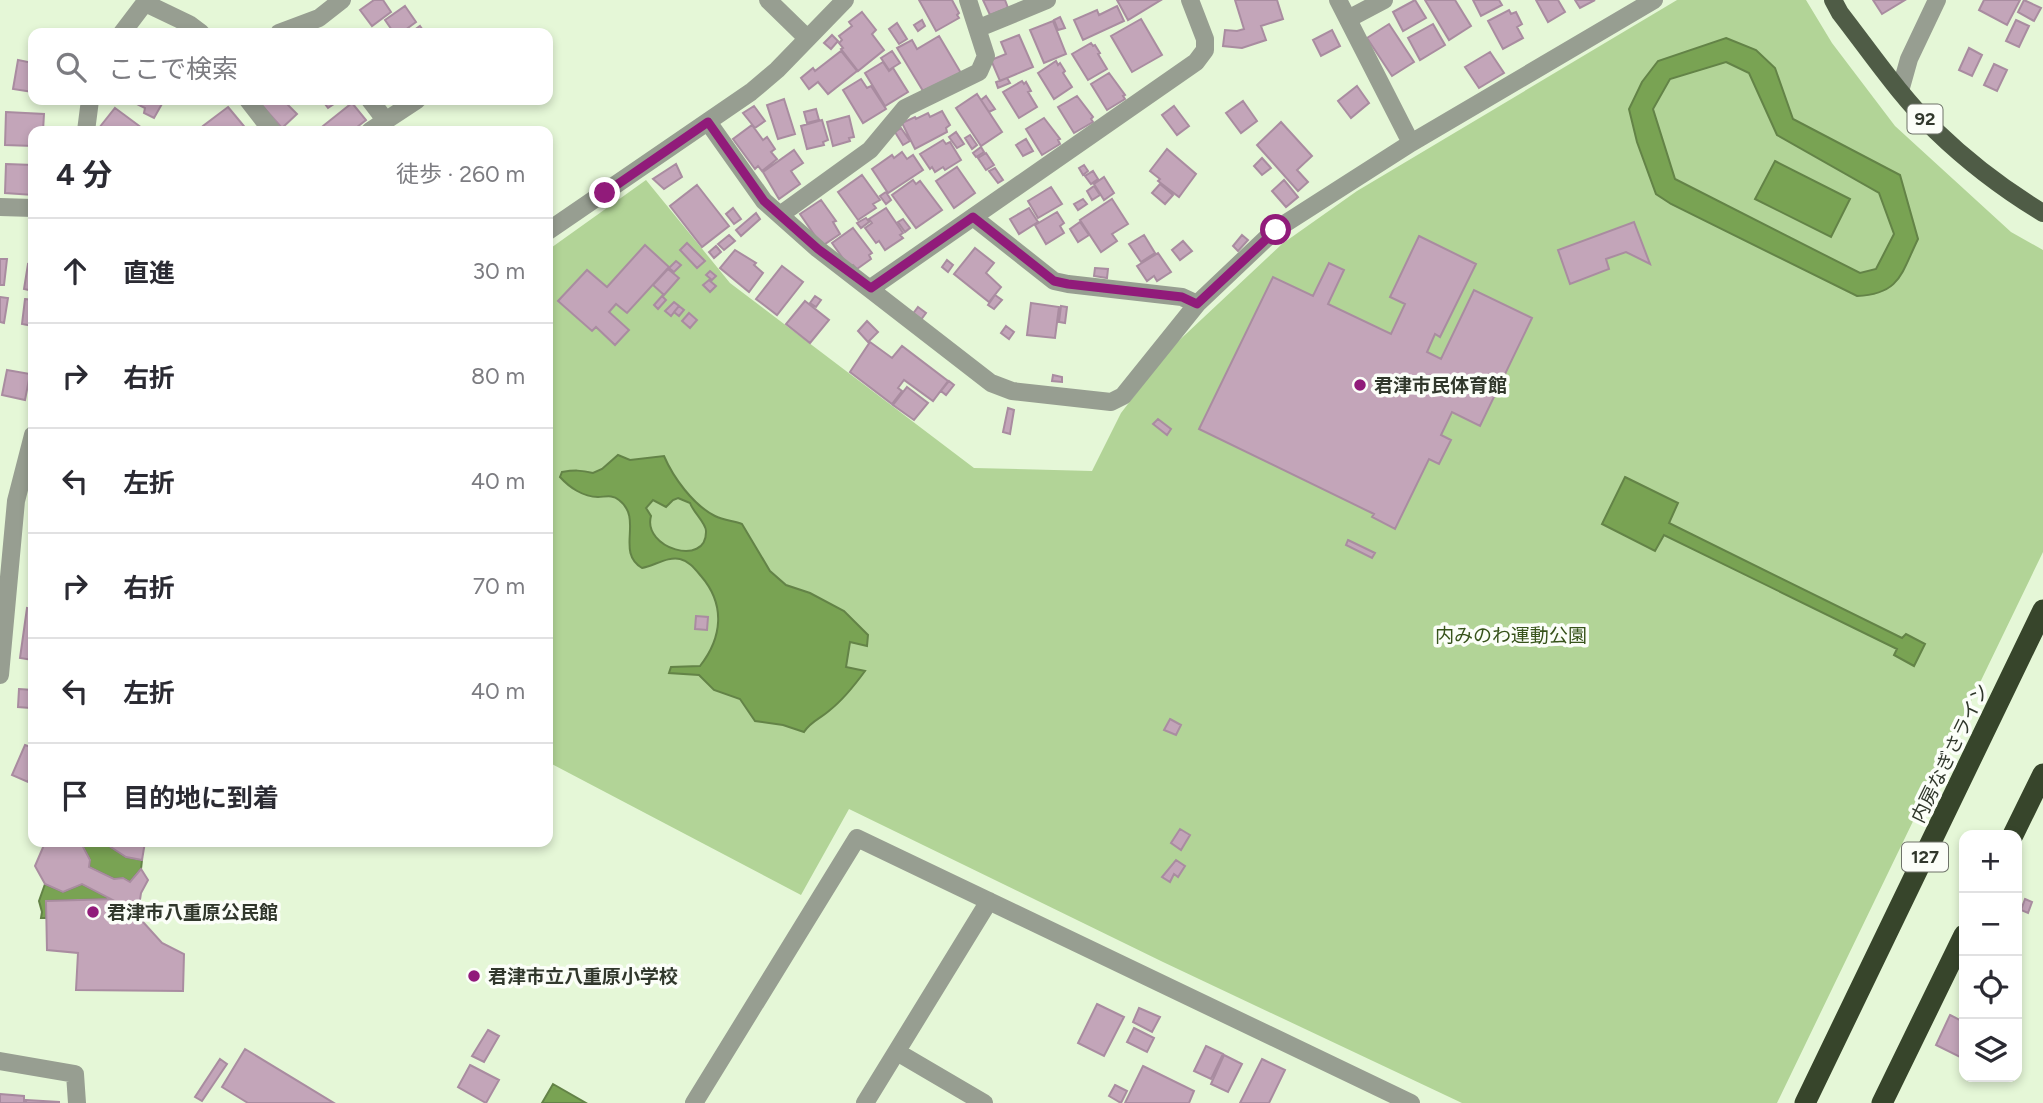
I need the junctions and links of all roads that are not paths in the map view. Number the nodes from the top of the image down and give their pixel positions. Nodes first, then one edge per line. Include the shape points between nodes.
1 (342, 0) edge
2 (768, 0) edge
3 (845, 0) edge
4 (968, 0) edge
5 (1047, 0) edge
6 (1190, 0) edge
7 (1338, 0) edge
8 (1384, 0) edge
9 (1654, 0) edge
10 (1833, 0) edge
11 (1937, 0) edge
12 (146, 1) edge
13 (1348, 19) junction
14 (126, 28) edge
15 (194, 28) edge
16 (292, 28) edge
17 (979, 29) junction
18 (807, 38) junction
19 (1900, 90) junction
20 (89, 105) edge
21 (252, 105) edge
22 (374, 105) edge
23 (410, 105) edge
24 (386, 121) junction
25 (708, 122) junction
26 (87, 126) edge
27 (268, 126) edge
28 (378, 126) edge
29 (1411, 143) junction
30 (0, 207) edge
31 (28, 208) edge
32 (2043, 212) edge
33 (780, 215) junction
34 (973, 217) junction
35 (553, 228) edge
36 (871, 288) junction
37 (1197, 304) junction
38 (28, 454) edge
39 (6, 531) edge
40 (2043, 610) edge
41 (0, 675) edge
42 (2043, 774) edge
43 (2015, 830) edge
44 (989, 901) junction
45 (1959, 945) edge
46 (897, 1052) junction
47 (0, 1060) edge
48 (77, 1103) edge
49 (694, 1103) edge
50 (866, 1103) edge
51 (984, 1103) edge
52 (1411, 1103) edge
53 (1805, 1103) edge
54 (1882, 1103) edge

1 - 16 street via 319,18
2 - 18 street
3 - 18 street
4 - 17 street
5 - 17 street
6 - 34 street via 1205,39 1205,50 1196,62
7 - 13 street
8 - 13 street
9 - 29 street
10 - 19 main road, 92
11 - 19 street
12 - 14 street
12 - 15 street
13 - 29 street
17 - 33 street via 986,56 979,72 905,108 870,150
18 - 25 street via 777,70
19 - 32 main road, 92 via 1935,130 2004,187
20 - 26 street
21 - 27 street
22 - 24 street
23 - 24 street
24 - 28 street
25 - 33 street via 764,201
25 - 35 street
29 - 37 street via 1276,230
30 - 31 street
33 - 36 street
34 - 36 street
34 - 37 street via 1054,281 1182,297
36 - 37 street via 990,383 1012,391 1111,402 1123,396
38 - 39 street
39 - 41 street
40 - 53 highway, 内房なぎさライン / 127
42 - 43 highway
44 - 46 street
44 - 49 street via 857,838
44 - 52 street
45 - 54 highway
46 - 50 street
46 - 51 street
47 - 48 street via 75,1074

